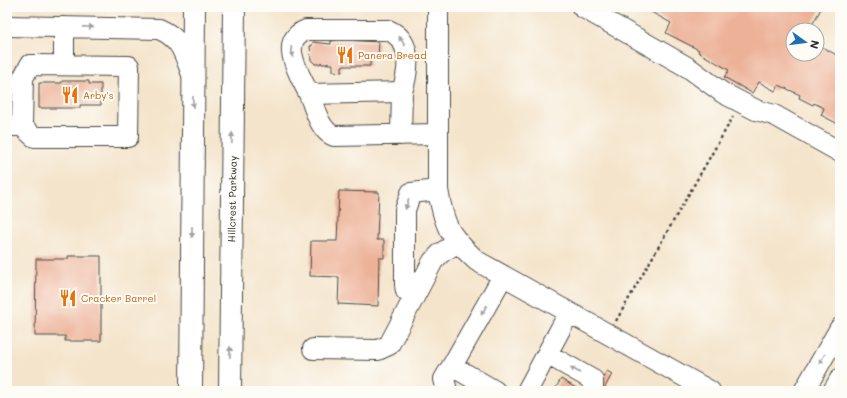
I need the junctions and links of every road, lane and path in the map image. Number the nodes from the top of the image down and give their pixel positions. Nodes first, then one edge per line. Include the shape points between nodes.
1 (194, 7) edge
2 (234, 7) edge
3 (438, 7) edge
4 (582, 7) edge
5 (7, 26) edge
6 (64, 27) junction
7 (64, 65) junction
8 (23, 78) junction
9 (193, 78) junction
10 (402, 92) junction
11 (309, 94) junction
12 (741, 102) junction
13 (15, 126) edge
14 (438, 134) junction
15 (401, 135) junction
16 (120, 137) junction
17 (840, 152) edge
18 (438, 190) junction
19 (457, 243) junction
20 (503, 276) junction
21 (414, 298) junction
22 (569, 313) junction
23 (614, 325) dead end
24 (840, 328) edge
25 (313, 349) dead end
26 (547, 354) junction
27 (452, 366) junction
28 (840, 379) edge
29 (706, 390) edge
30 (191, 391) edge
31 (230, 391) edge
32 (447, 391) edge
33 (495, 391) edge
34 (527, 391) edge
35 (593, 391) edge
36 (804, 391) edge
37 (833, 391) edge

1 - 9 main road
31 -> 2 main road, Hillcrest Parkway
3 - 14 street
4 - 12 street via 689,68 723,93
5 - 6 street
6 - 7 street
6 -> 9 street via 160,29 178,41
7 - 8 street via 30,65
7 - 16 street via 129,66 128,137
8 - 13 street
8 - 16 street via 113,78 121,84
9 -> 30 main road
10 - 11 street
10 -> 11 street via 406,80 406,53 405,44 396,33 388,30 306,30 298,33 291,46 292,56
10 - 15 street
11 - 15 street via 327,133 334,136
12 - 17 street via 774,115
12 - 23 path
13 - 16 street via 34,136
14 - 15 street
14 - 18 street
18 - 19 street via 443,218
18 -> 21 street via 411,193 404,210 405,285 406,292
19 - 20 street via 477,261
19 - 21 street via 433,261
20 - 22 street
20 -> 27 street
21 - 25 street via 389,345 384,349
22 - 26 street
22 - 29 street
24 -> 36 street
26 - 34 street
35 -> 26 street via 594,380
27 - 32 street via 444,379
27 - 33 street
28 - 37 street

